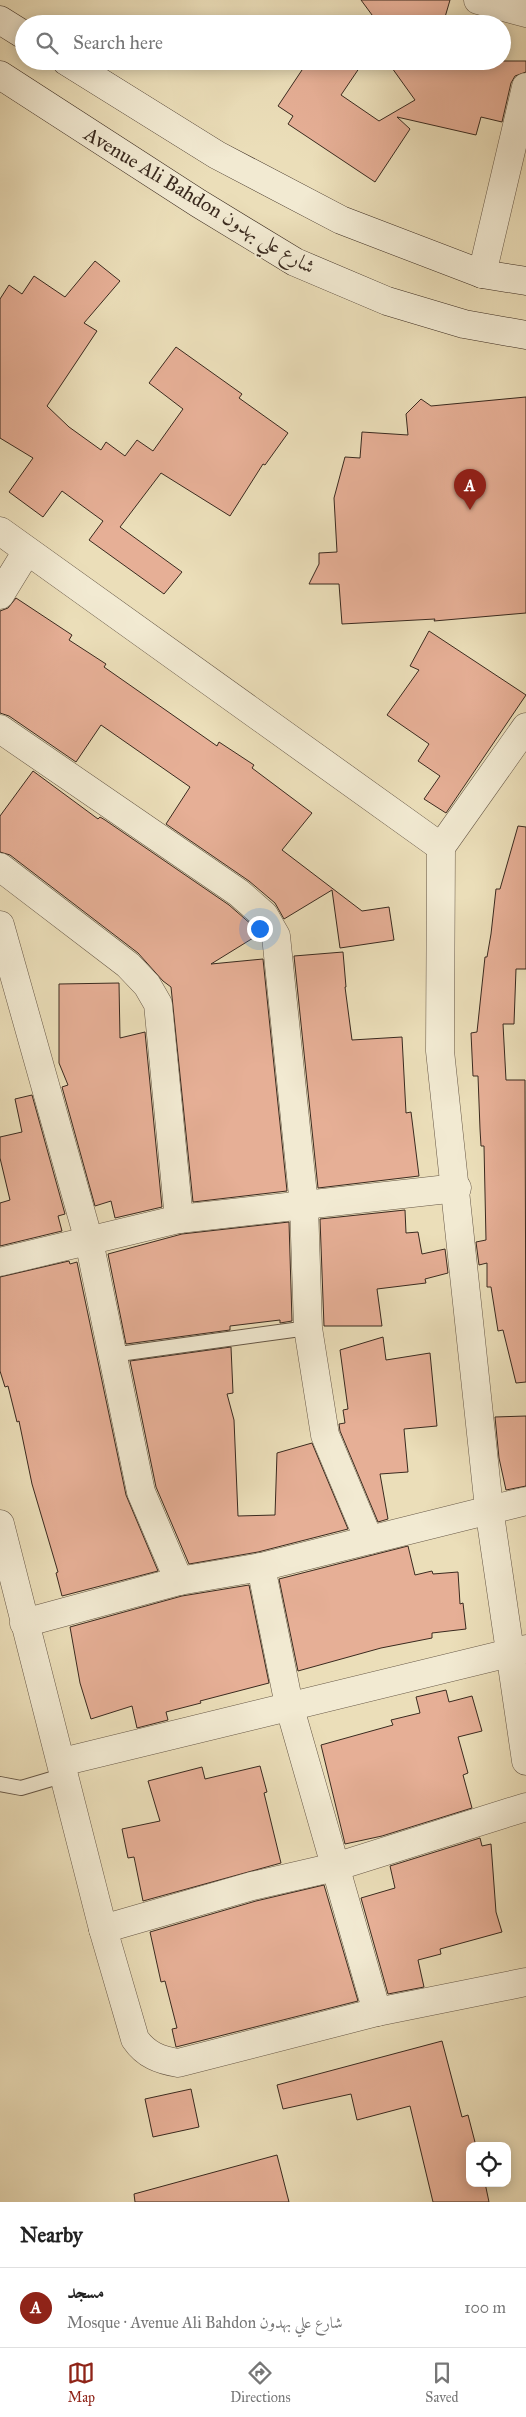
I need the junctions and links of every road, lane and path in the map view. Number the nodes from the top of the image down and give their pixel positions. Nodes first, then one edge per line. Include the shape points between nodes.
1 (478, 0) edge
2 (526, 13) edge
3 (0, 20) edge
4 (15, 29) edge
5 (81, 70) edge
6 (0, 75) edge
7 (526, 87) edge
8 (482, 274) junction
9 (526, 281) edge
10 (526, 335) edge
11 (0, 531) edge
12 (27, 551) junction
13 (0, 595) edge
14 (0, 729) edge
15 (524, 732) edge
16 (441, 847) junction
17 (0, 867) edge
18 (0, 925) edge
19 (456, 1188) junction
20 (304, 1206) junction
21 (179, 1219) junction
22 (89, 1241) junction
23 (0, 1262) edge
24 (308, 1328) junction
25 (112, 1355) junction
26 (526, 1500) edge
27 (489, 1508) junction
28 (0, 1524) edge
29 (370, 1540) junction
30 (261, 1566) junction
31 (179, 1581) junction
32 (24, 1623) junction
33 (518, 1650) edge
34 (289, 1705) junction
35 (526, 1761) edge
36 (64, 1769) junction
37 (0, 1784) edge
38 (526, 1807) edge
39 (335, 1868) junction
40 (103, 1929) junction
41 (526, 1982) edge
42 (377, 2012) junction

1 - 2 street
3 - 4 street
5 - 8 street via 218,155 341,220
6 - 10 street, Avenue Ali Bahdon شارع علي بهدون via 295,262 387,302 464,324
7 - 8 street
8 - 9 street
11 - 12 street
12 - 13 street
12 - 16 street
14 - 20 street via 239,893 264,915 276,936
15 - 16 street
16 - 19 street via 440,1051
17 - 21 street via 128,965 147,985 158,1004
18 - 22 street
19 - 20 street
19 - 27 street
20 - 21 street
20 - 24 street
21 - 22 street
22 - 23 street
22 - 25 street
24 - 25 lane
24 - 29 street via 326,1435
25 - 31 street via 141,1492
26 - 27 street
27 - 29 street
27 - 33 street
28 - 32 street
29 - 30 street
30 - 31 street
30 - 34 street
31 - 32 street
32 - 36 street
33 - 34 street
33 - 35 street
34 - 36 street
34 - 39 street
36 - 37 lane via 21,1788
36 - 40 street
38 - 39 street
39 - 40 street via 252,1886
39 - 42 street
40 - 42 street via 135,2039 141,2048 164,2060 178,2063
41 - 42 street

